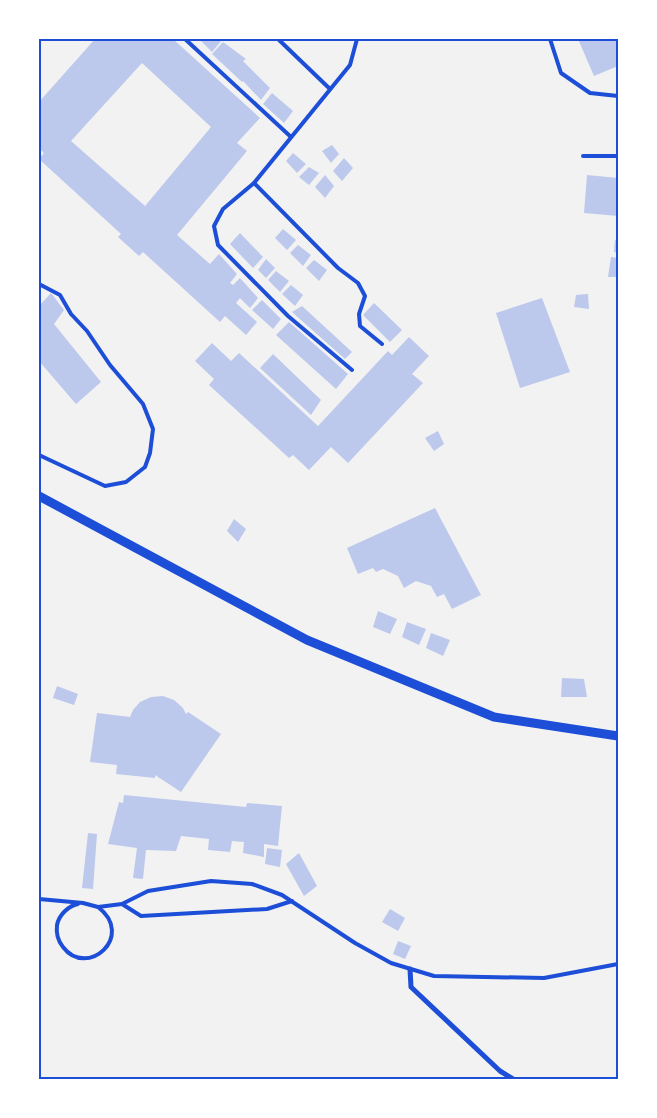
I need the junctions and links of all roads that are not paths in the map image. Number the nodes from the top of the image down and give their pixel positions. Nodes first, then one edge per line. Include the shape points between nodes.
1 (185, 39) edge
2 (278, 39) edge
3 (357, 39) edge
4 (550, 39) edge
5 (330, 89) junction
6 (618, 96) edge
7 (291, 137) junction
8 (583, 156) dead end
9 (618, 156) edge
10 (254, 183) junction
11 (39, 284) edge
12 (382, 344) dead end
13 (352, 370) dead end
14 (39, 455) edge
15 (39, 496) edge
16 (618, 736) edge
17 (39, 899) edge
18 (292, 902) junction
19 (83, 903) junction
20 (122, 904) junction
21 (98, 907) junction
22 (618, 964) edge
23 (410, 969) junction
24 (513, 1079) edge

1 - 7 lane
2 - 5 lane
3 - 5 lane via 350,65
4 - 6 lane via 561,72 590,93
5 - 7 lane
7 - 10 lane
8 - 9 lane
10 - 12 lane via 338,268 358,282 365,296 358,314 360,326
10 - 13 lane via 223,209 214,226 218,246 288,316
11 - 14 lane via 60,295 71,314 88,331 110,365 142,404 153,429 145,467 126,482 105,486
15 - 16 street via 316,644 494,717
17 - 19 lane
18 - 20 lane via 267,909 141,916
18 - 20 lane via 252,884 211,881 148,891
18 - 23 lane via 391,963
19 - 21 lane
19 - 21 lane via 67,909 61,916 57,933 64,948 78,958 96,956 109,944 112,936 110,919
20 - 21 lane
22 - 23 lane via 544,978 434,976
23 - 24 street via 411,987 500,1071

